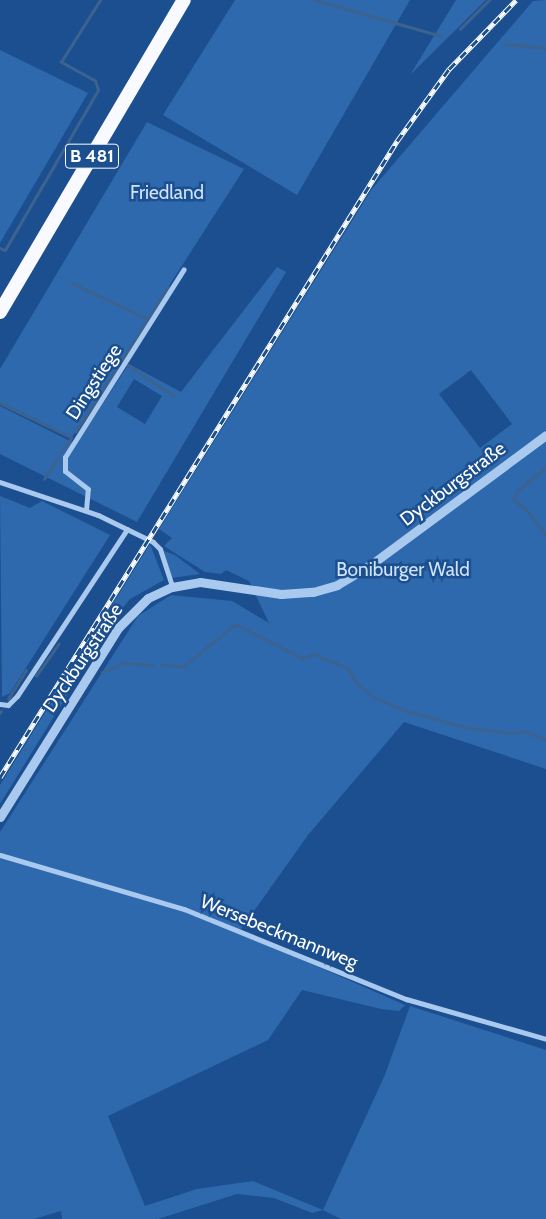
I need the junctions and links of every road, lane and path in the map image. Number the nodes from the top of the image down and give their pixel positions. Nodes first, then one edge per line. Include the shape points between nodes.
1 (184, 0) edge
2 (184, 269) dead end
3 (0, 312) edge
4 (546, 435) edge
5 (0, 482) edge
6 (86, 510) junction
7 (127, 529) junction
8 (172, 587) junction
9 (0, 704) edge
10 (0, 817) edge
11 (0, 854) edge
12 (546, 1039) edge

1 - 3 highway, B 481
2 - 6 street, Dingstiege via 64,457 69,475 88,489
4 - 8 street, Dyckburgstraße via 369,566 337,585 313,592 281,594 212,582
5 - 6 street
6 - 7 street
7 - 8 street via 157,545
7 - 9 street via 17,696 8,705
8 - 10 street, Dyckburgstraße via 148,598 123,622
11 - 12 street, Wersebeckmannweg via 184,909 415,1002

